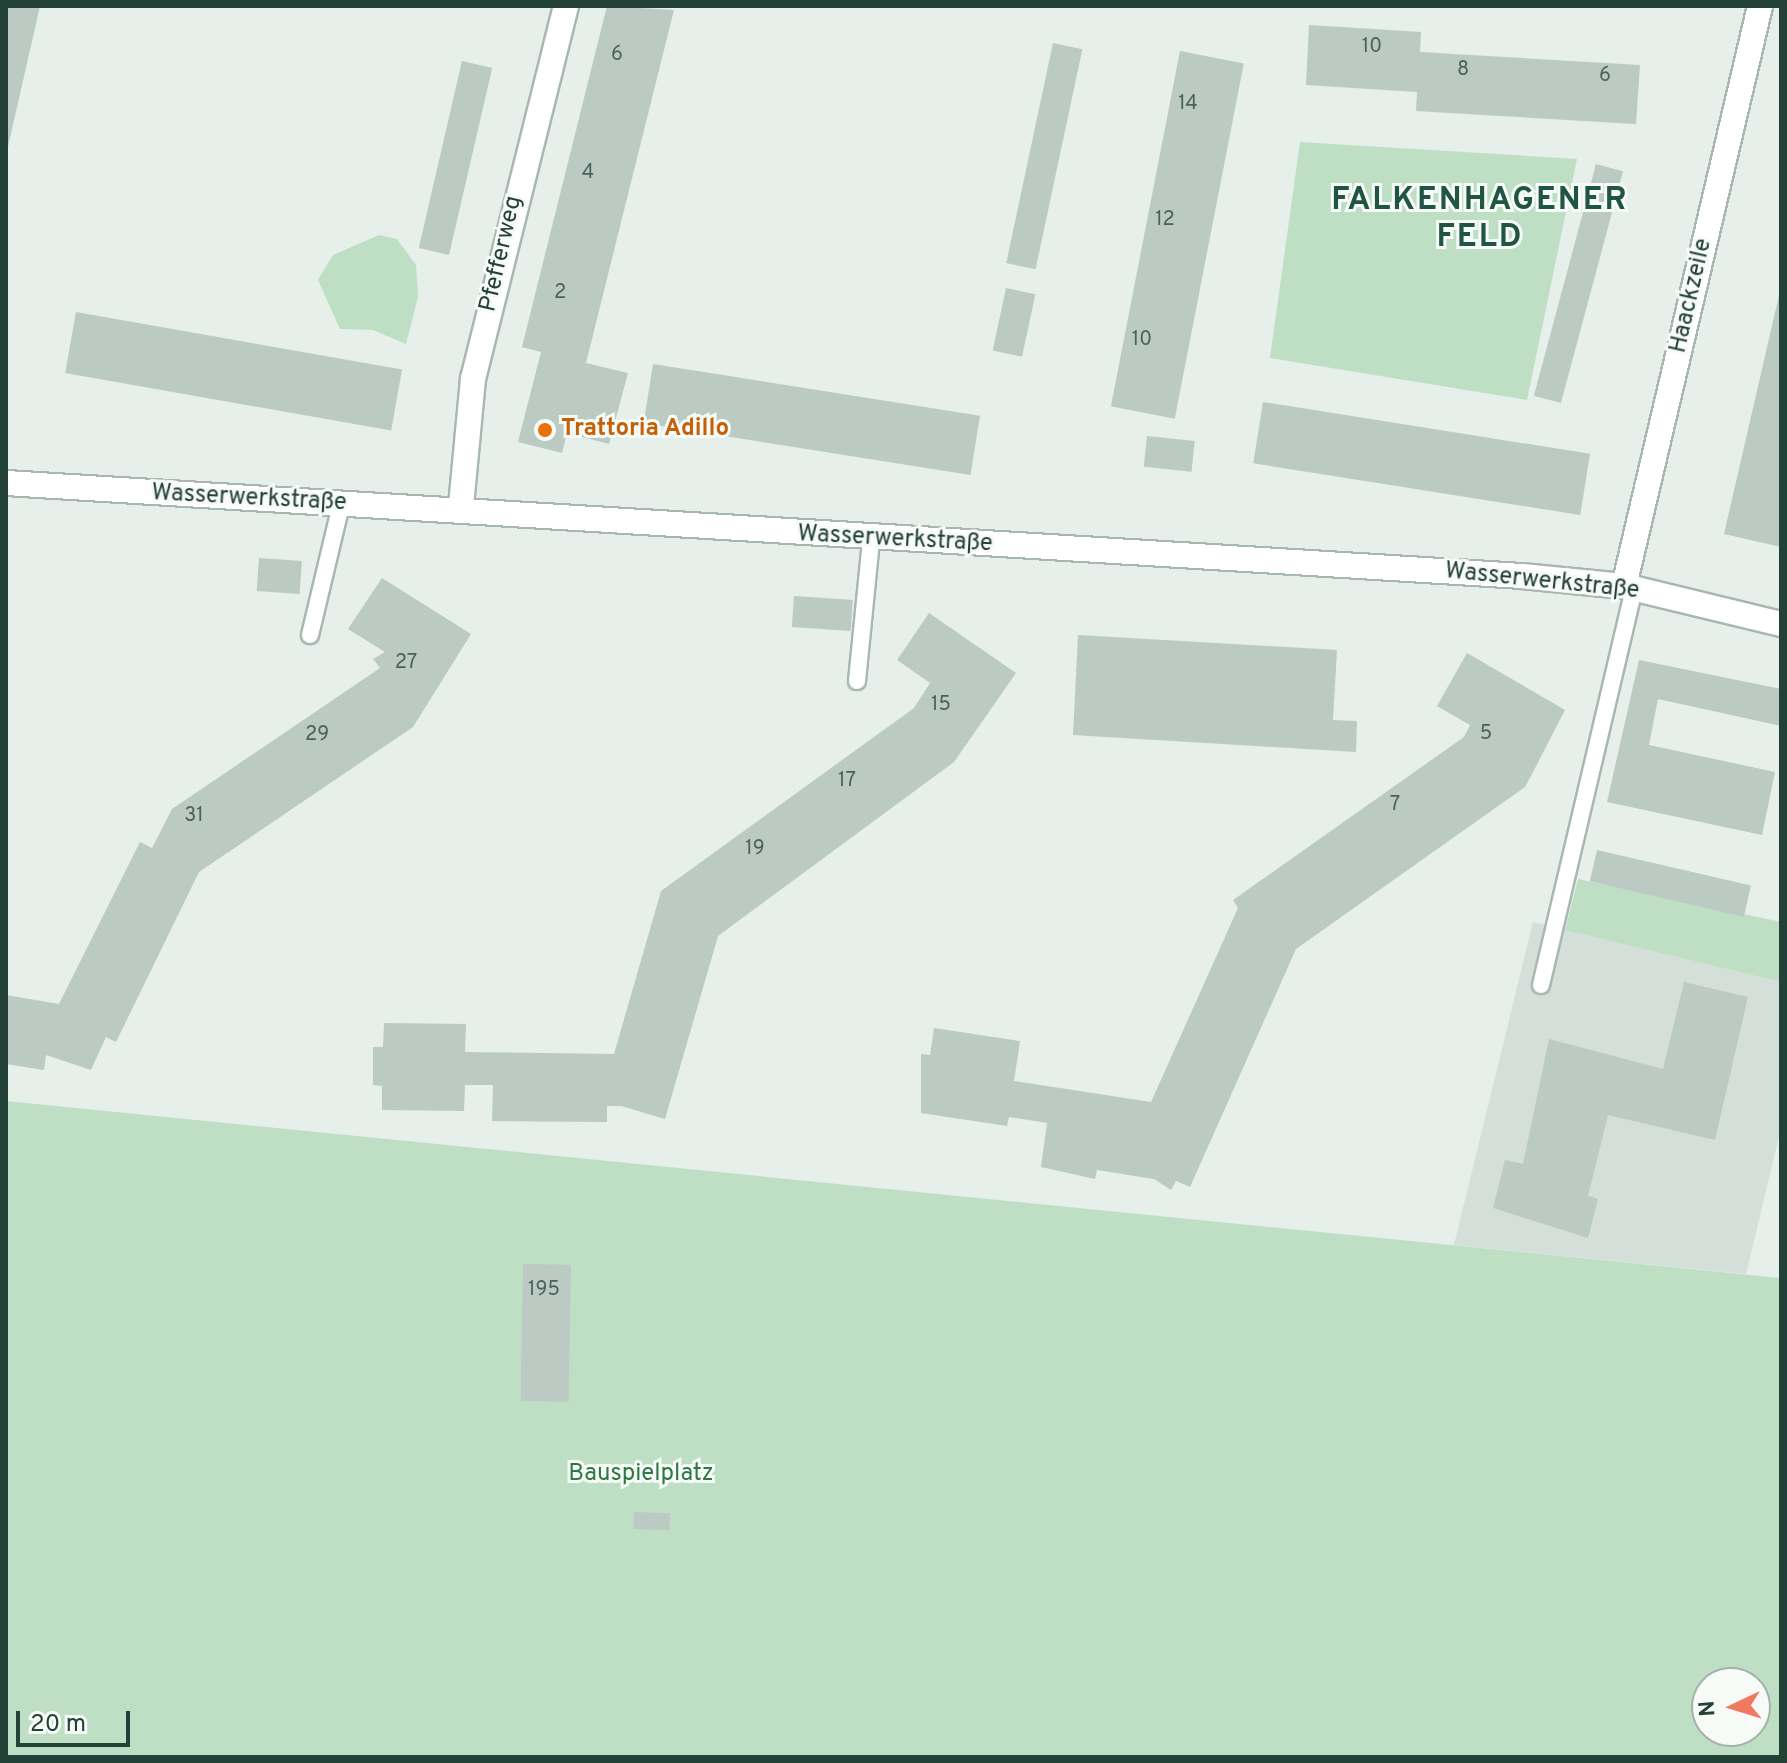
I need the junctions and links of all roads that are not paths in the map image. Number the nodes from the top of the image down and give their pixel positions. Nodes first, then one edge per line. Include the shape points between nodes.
1 (566, 6) edge
2 (1760, 6) edge
3 (6, 483) edge
4 (341, 505) junction
5 (461, 506) junction
6 (871, 540) junction
7 (1629, 588) junction
8 (1781, 624) edge
9 (310, 635) dead end
10 (857, 681) dead end
11 (1541, 985) dead end

1 - 5 street, Pfefferweg via 473,379
2 - 7 street, Haackzeile
3 - 4 street, Wasserwerkstraße
4 - 5 street, Wasserwerkstraße
4 - 9 lane
5 - 6 street, Wasserwerkstraße
6 - 7 street, Wasserwerkstraße
6 - 10 lane
7 - 8 street, Wasserwerkstraße
7 - 11 lane

